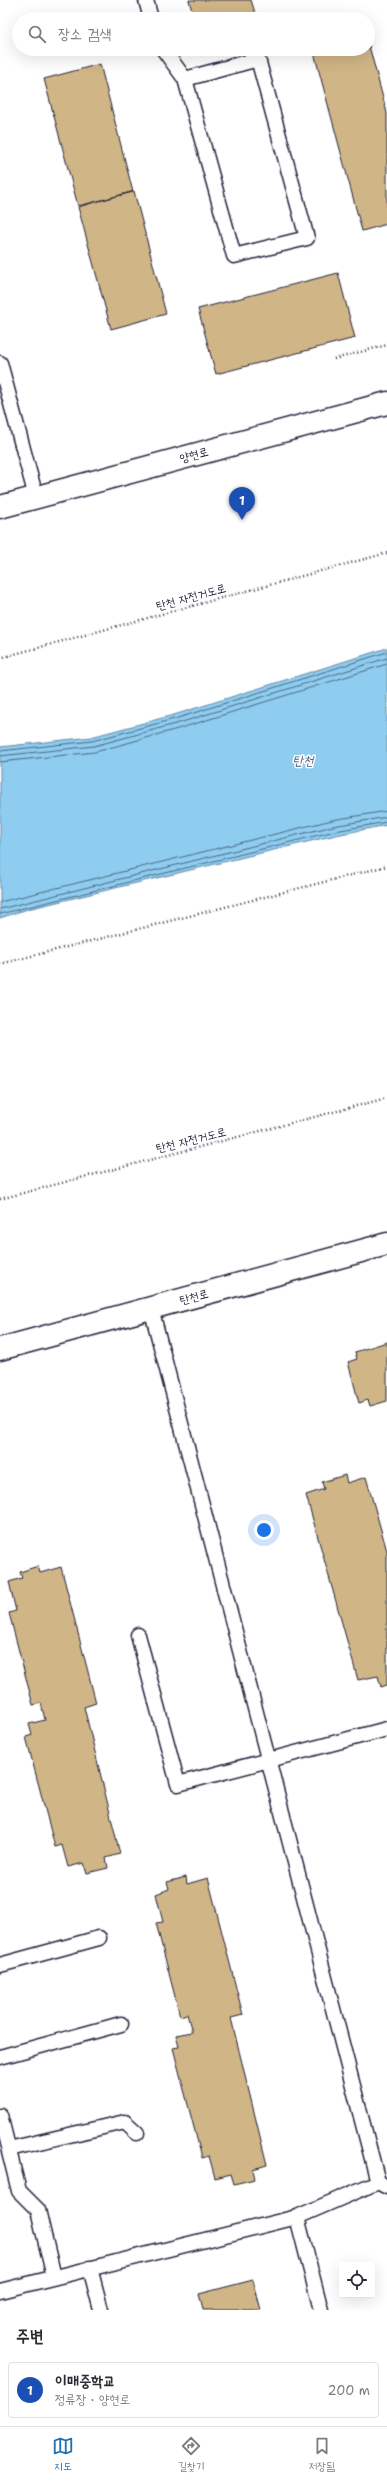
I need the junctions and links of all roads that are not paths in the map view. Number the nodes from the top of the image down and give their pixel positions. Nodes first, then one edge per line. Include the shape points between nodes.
1 (146, 0) edge
2 (149, 12) edge
3 (168, 56) edge
4 (185, 79) junction
5 (0, 364) edge
6 (387, 403) edge
7 (36, 497) junction
8 (0, 507) edge
9 (387, 1244) edge
10 (151, 1308) junction
11 (0, 1349) edge
12 (138, 1635) dead end
13 (387, 1729) edge
14 (269, 1760) junction
15 (99, 1938) dead end
16 (0, 1965) edge
17 (121, 2024) dead end
18 (0, 2057) edge
19 (0, 2115) edge
20 (137, 2134) dead end
21 (9, 2149) junction
22 (383, 2185) edge
23 (297, 2217) junction
24 (90, 2268) junction
25 (54, 2277) junction
26 (0, 2291) edge
27 (101, 2310) edge
28 (321, 2310) edge

1 - 2 lane
3 - 4 lane
4 - 4 lane via 234,256 307,238 258,59
5 - 7 lane
6 - 7 main road, 양현로
7 - 8 main road, 양현로
9 - 10 main road, 탄천로
10 - 11 main road, 탄천로
10 - 14 lane
12 - 14 lane via 178,1784
13 - 14 lane
14 - 22 lane
15 - 16 lane
17 - 18 lane
19 - 21 lane
20 - 21 lane via 125,2122
21 - 25 lane via 19,2191 38,2210
22 - 23 lane
23 - 24 lane
23 - 28 lane
24 - 25 lane
24 - 27 lane
25 - 26 lane

